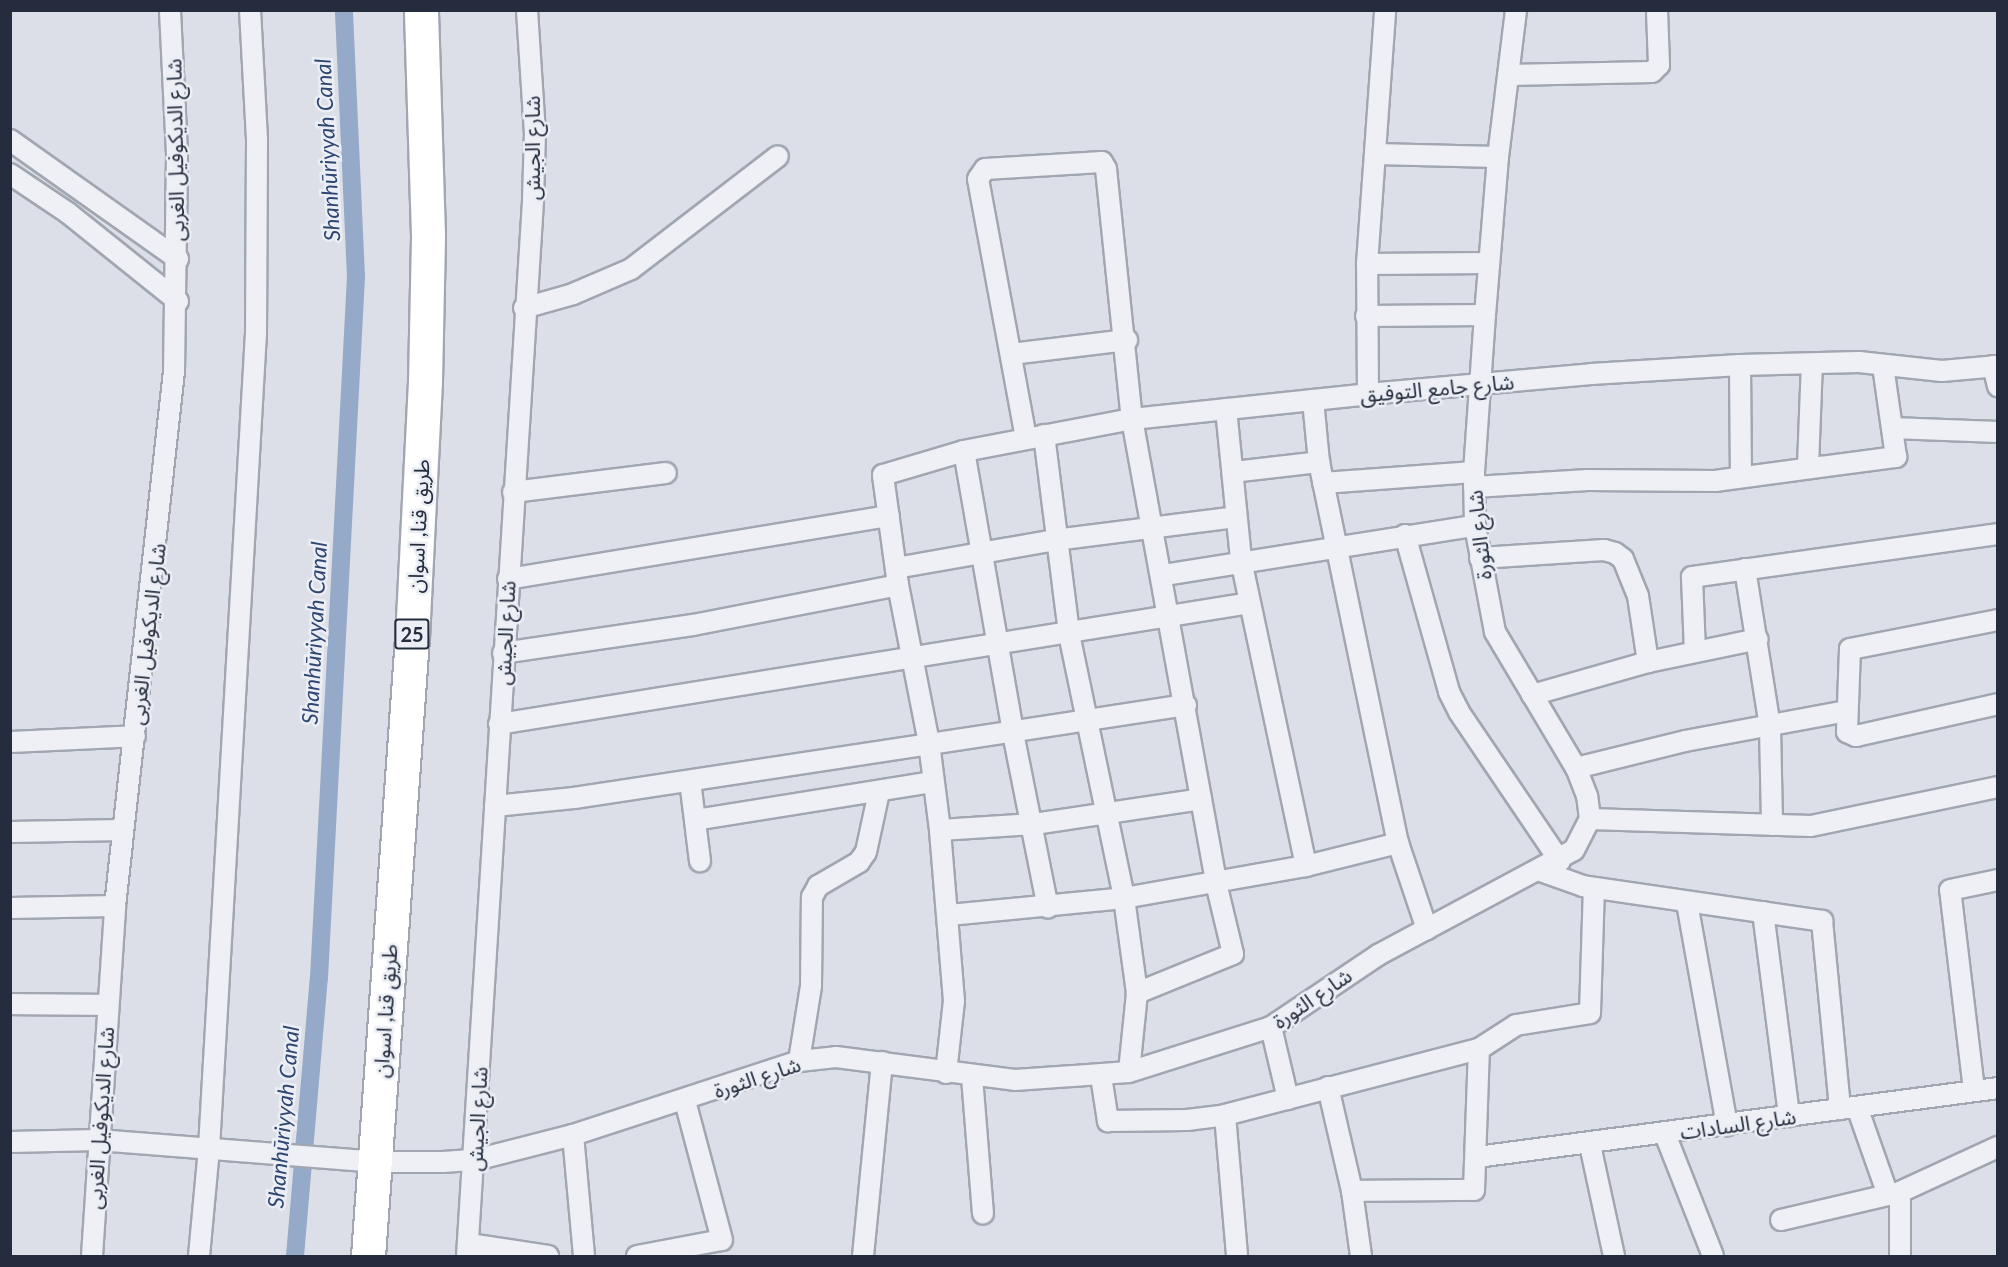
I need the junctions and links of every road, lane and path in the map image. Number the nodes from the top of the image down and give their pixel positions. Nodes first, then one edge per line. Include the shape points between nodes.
1 (170, 10) edge
2 (250, 10) edge
3 (420, 10) edge
4 (527, 10) edge
5 (1385, 10) edge
6 (1516, 10) edge
7 (1657, 10) edge
8 (1508, 75) junction
9 (10, 140) edge
10 (1375, 154) junction
11 (778, 156) dead end
12 (1498, 157) junction
13 (10, 174) edge
14 (178, 259) junction
15 (1489, 263) junction
16 (1367, 264) junction
17 (178, 301) junction
18 (524, 308) junction
19 (1485, 315) junction
20 (1366, 316) junction
21 (1127, 340) junction
22 (1011, 354) junction
23 (1812, 364) junction
24 (1740, 365) junction
25 (1883, 366) junction
26 (1995, 366) edge
27 (1479, 385) junction
28 (1998, 386) edge
29 (1368, 394) junction
30 (1313, 400) junction
31 (1226, 409) junction
32 (1132, 419) junction
33 (1892, 428) junction
34 (1998, 432) edge
35 (1035, 437) junction
36 (964, 451) junction
37 (1319, 462) junction
38 (1808, 466) junction
39 (1233, 472) junction
40 (666, 473) dead end
41 (1742, 477) junction
42 (1474, 479) junction
43 (1323, 483) junction
44 (513, 492) junction
45 (889, 516) junction
46 (1236, 517) junction
47 (1474, 526) junction
48 (1152, 527) junction
49 (1998, 534) edge
50 (1405, 536) junction
51 (1055, 540) junction
52 (1334, 547) junction
53 (982, 555) junction
54 (1480, 558) junction
55 (1241, 560) junction
56 (1745, 569) junction
57 (1164, 575) junction
58 (897, 576) junction
59 (508, 579) junction
60 (1249, 603) junction
61 (1170, 615) junction
62 (1998, 620) edge
63 (1070, 634) junction
64 (1758, 639) junction
65 (997, 646) junction
66 (1695, 652) junction
67 (503, 653) junction
68 (912, 658) junction
69 (1648, 662) junction
70 (1532, 694) junction
71 (1998, 704) edge
72 (1186, 705) junction
73 (1847, 711) junction
74 (1086, 720) junction
75 (500, 724) junction
76 (1770, 727) junction
77 (1013, 733) junction
78 (135, 736) junction
79 (10, 742) edge
80 (929, 743) junction
81 (1576, 768) junction
82 (690, 781) junction
83 (933, 782) junction
84 (1998, 787) edge
85 (879, 792) junction
86 (1201, 800) junction
87 (495, 806) junction
88 (1107, 813) junction
89 (1590, 819) junction
90 (695, 820) junction
91 (1034, 824) junction
92 (1772, 825) junction
93 (123, 830) junction
94 (940, 830) junction
95 (10, 832) edge
96 (1398, 843) junction
97 (700, 861) dead end
98 (1560, 861) junction
99 (1306, 866) junction
100 (1541, 871) junction
101 (1998, 880) edge
102 (1216, 883) junction
103 (1594, 888) junction
104 (1124, 898) junction
105 (1687, 903) junction
106 (115, 906) junction
107 (10, 908) edge
108 (1048, 908) junction
109 (1763, 912) junction
110 (949, 915) junction
111 (1427, 929) junction
112 (1137, 993) junction
113 (10, 1004) edge
114 (107, 1005) junction
115 (1271, 1027) junction
116 (1479, 1049) junction
117 (799, 1061) junction
118 (882, 1062) junction
119 (1129, 1072) junction
120 (946, 1073) junction
121 (1101, 1076) junction
122 (972, 1077) junction
123 (1328, 1087) junction
124 (1998, 1088) edge
125 (1974, 1090) junction
126 (1288, 1099) junction
127 (685, 1101) junction
128 (1848, 1108) junction
129 (1225, 1115) junction
130 (1788, 1116) junction
131 (1727, 1125) junction
132 (1665, 1134) junction
133 (573, 1135) junction
134 (106, 1140) junction
135 (10, 1142) edge
136 (1590, 1145) junction
137 (1998, 1147) edge
138 (209, 1148) junction
139 (1477, 1157) junction
140 (475, 1160) junction
141 (375, 1162) junction
142 (1352, 1191) junction
143 (1894, 1193) junction
144 (983, 1214) dead end
145 (1780, 1220) dead end
146 (468, 1250) edge
147 (92, 1257) edge
148 (199, 1257) edge
149 (368, 1257) edge
150 (548, 1257) edge
151 (585, 1257) edge
152 (637, 1257) edge
153 (863, 1257) edge
154 (1237, 1257) edge
155 (1361, 1257) edge
156 (1614, 1257) edge
157 (1713, 1257) edge
158 (1900, 1257) edge

1 - 14 street, شارع الديكوفيل الغربى
2 - 138 street via 257,139 256,334
3 - 141 highway, طريق قنا, اسوان / 25 via 428,235 425,381 411,650
4 - 18 street, شارع الجيش via 535,134
5 - 10 street
6 - 8 street, شارع الثورة
7 - 8 street via 1659,66 1652,72
8 - 12 street, شارع الثورة
9 - 14 street
10 - 12 street
10 - 16 street
11 - 18 street via 631,269 573,294
12 - 15 street, شارع الثورة
13 - 17 street via 68,213
14 - 17 street, شارع الديكوفيل الغربى
15 - 16 street
15 - 19 street, شارع الثورة
16 - 20 street
17 - 78 street, شارع الديكوفيل الغربى via 169,445
18 - 44 street, شارع الجيش
19 - 20 street
19 - 27 street, شارع الثورة
20 - 29 street
21 - 22 street
21 - 22 street via 1105,165 985,169 977,183
21 - 32 street
22 - 35 street
23 - 24 street, شارع جامع التوفيق
23 - 25 street, شارع جامع التوفيق via 1859,362
23 - 38 street
24 - 27 street, شارع جامع التوفيق
24 - 41 street
25 - 26 street, شارع جامع التوفيق via 1942,371
25 - 33 street
26 - 28 street
27 - 29 street, شارع جامع التوفيق
27 - 42 street, شارع الثورة
29 - 30 street, شارع جامع التوفيق
30 - 31 street, شارع جامع التوفيق
30 - 37 street
31 - 32 street, شارع جامع التوفيق
31 - 39 street
32 - 35 street, شارع جامع التوفيق
32 - 48 street
33 - 34 street
33 - 38 street via 1896,457
35 - 36 street, شارع جامع التوفيق
35 - 51 street
36 - 45 street, شارع جامع التوفيق via 883,475
36 - 53 street
37 - 39 street
37 - 43 street
38 - 41 street
39 - 46 street
40 - 44 street
41 - 42 street via 1701,482
42 - 43 street
42 - 47 street, شارع الثورة
43 - 52 street
44 - 59 street, شارع الجيش
45 - 58 street
45 - 59 street
46 - 48 street
46 - 55 street
47 - 50 street
47 - 54 street, شارع الثورة
48 - 51 street
48 - 57 street
49 - 56 street
50 - 52 street
50 - 98 street via 1446,681 1459,712
51 - 53 street
51 - 63 street
52 - 55 street
52 - 96 street
53 - 58 street
53 - 65 street
54 - 69 street via 1604,550 1615,553 1623,559 1638,596
54 - 70 street, شارع الثورة via 1495,632
55 - 57 street
55 - 60 street
56 - 64 street
56 - 66 street via 1692,577
57 - 61 street
58 - 67 street via 693,626
58 - 68 street
59 - 67 street, شارع الجيش
60 - 61 street
60 - 99 street
61 - 63 street
61 - 72 street
62 - 73 street via 1850,649
63 - 65 street
63 - 74 street
64 - 66 street
64 - 76 street
65 - 68 street
65 - 77 street
66 - 69 street
67 - 75 street, شارع الجيش
68 - 75 street
68 - 80 street
69 - 70 street
70 - 81 street, شارع الثورة
71 - 73 street via 1856,736 1847,732
72 - 74 street
72 - 86 street
73 - 76 street
74 - 77 street
74 - 88 street
75 - 87 street, شارع الجيش
76 - 81 street via 1685,741
76 - 92 street
77 - 80 street
77 - 91 street
78 - 79 street
78 - 93 street, شارع الديكوفيل الغربى
80 - 82 street
80 - 83 street
81 - 89 street, شارع الثورة via 1587,796
82 - 87 street
82 - 90 street
83 - 85 street
83 - 94 street
84 - 92 street via 1842,823
85 - 90 street
85 - 117 street via 863,857 819,886 812,897 810,986
86 - 88 street
86 - 102 street
87 - 140 street, شارع الجيش
88 - 91 street
88 - 104 street
89 - 92 street
89 - 98 street, شارع الثورة via 1584,836
90 - 97 street
91 - 94 street
91 - 108 street
93 - 95 street
93 - 106 street, شارع الديكوفيل الغربى
94 - 110 street
96 - 99 street
96 - 111 street
98 - 100 street, شارع الثورة
99 - 102 street
100 - 103 street
100 - 111 street, شارع الثورة
101 - 125 street via 1950,890
102 - 104 street
102 - 112 street via 1233,954
103 - 105 street
103 - 116 street via 1590,1013 1510,1027
104 - 108 street
104 - 112 street
105 - 109 street
105 - 131 street
106 - 107 street
106 - 114 street, شارع الديكوفيل الغربى
108 - 110 street
109 - 128 street via 1822,921
109 - 130 street
110 - 120 street via 954,1001
111 - 115 street, شارع الثورة via 1324,988
112 - 119 street
113 - 114 street
114 - 134 street, شارع الديكوفيل الغربى
115 - 119 street, شارع الثورة
115 - 126 street
116 - 123 street
116 - 139 street
117 - 118 street, شارع الثورة via 836,1057
117 - 127 street, شارع الثورة
118 - 120 street, شارع الثورة
118 - 153 street
119 - 121 street, شارع الثورة
120 - 122 street, شارع الثورة
121 - 122 street, شارع الثورة via 1058,1080
121 - 129 street via 1108,1121
122 - 144 street
123 - 126 street
123 - 142 street
124 - 125 street, شارع السادات
125 - 128 street, شارع السادات
126 - 129 street
127 - 133 street, شارع الثورة
127 - 152 street via 722,1240
128 - 130 street, شارع السادات
128 - 143 street
129 - 154 street
130 - 131 street, شارع السادات
131 - 132 street, شارع السادات
132 - 136 street, شارع السادات
132 - 157 street
133 - 140 street, شارع الثورة
133 - 151 street
134 - 135 street, شارع الثورة
134 - 138 street, شارع الثورة
134 - 147 street, شارع الديكوفيل الغربى
136 - 139 street, شارع السادات
136 - 156 street
137 - 143 street
138 - 141 street, شارع الثورة
138 - 148 street
139 - 142 street via 1474,1190
140 - 141 street, شارع الثورة
140 - 146 street, شارع الجيش
141 - 149 highway, طريق قنا, اسوان / 25
142 - 155 street
143 - 145 street
143 - 158 street
146 - 150 street

